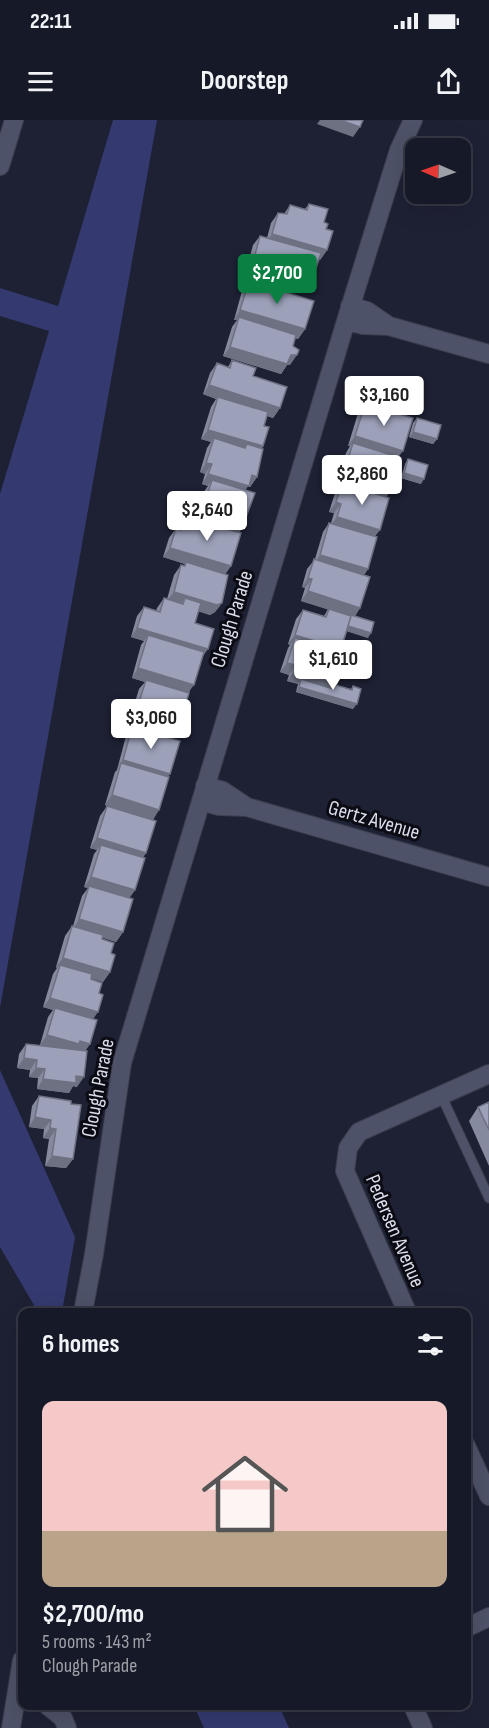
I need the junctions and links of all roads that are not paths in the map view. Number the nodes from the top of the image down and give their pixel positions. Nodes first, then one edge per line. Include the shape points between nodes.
1 (14, 120) edge
2 (413, 120) edge
3 (0, 166) edge
4 (348, 313) junction
5 (489, 354) edge
6 (203, 794) junction
7 (489, 878) edge
8 (489, 1074) edge
9 (441, 1095) junction
10 (489, 1198) edge
11 (85, 1308) edge
12 (404, 1308) edge
13 (471, 1457) edge
14 (489, 1496) edge
15 (489, 1617) edge
16 (471, 1626) edge
17 (18, 1702) edge
18 (53, 1710) edge
19 (415, 1710) edge
20 (11, 1728) edge
21 (67, 1728) edge
22 (423, 1728) edge

1 - 3 street
2 - 4 street, Clough Parade via 399,150
4 - 5 street via 363,325 389,326
4 - 6 street, Clough Parade
6 - 7 street, Gertz Avenue via 219,806 247,807
6 - 11 street, Clough Parade via 122,1063
8 - 9 street, Pedersen Avenue
9 - 10 lane
9 - 12 street, Pedersen Avenue via 359,1132 348,1148 345,1171
13 - 14 street
15 - 16 street
17 - 20 street
18 - 21 street
19 - 22 street

